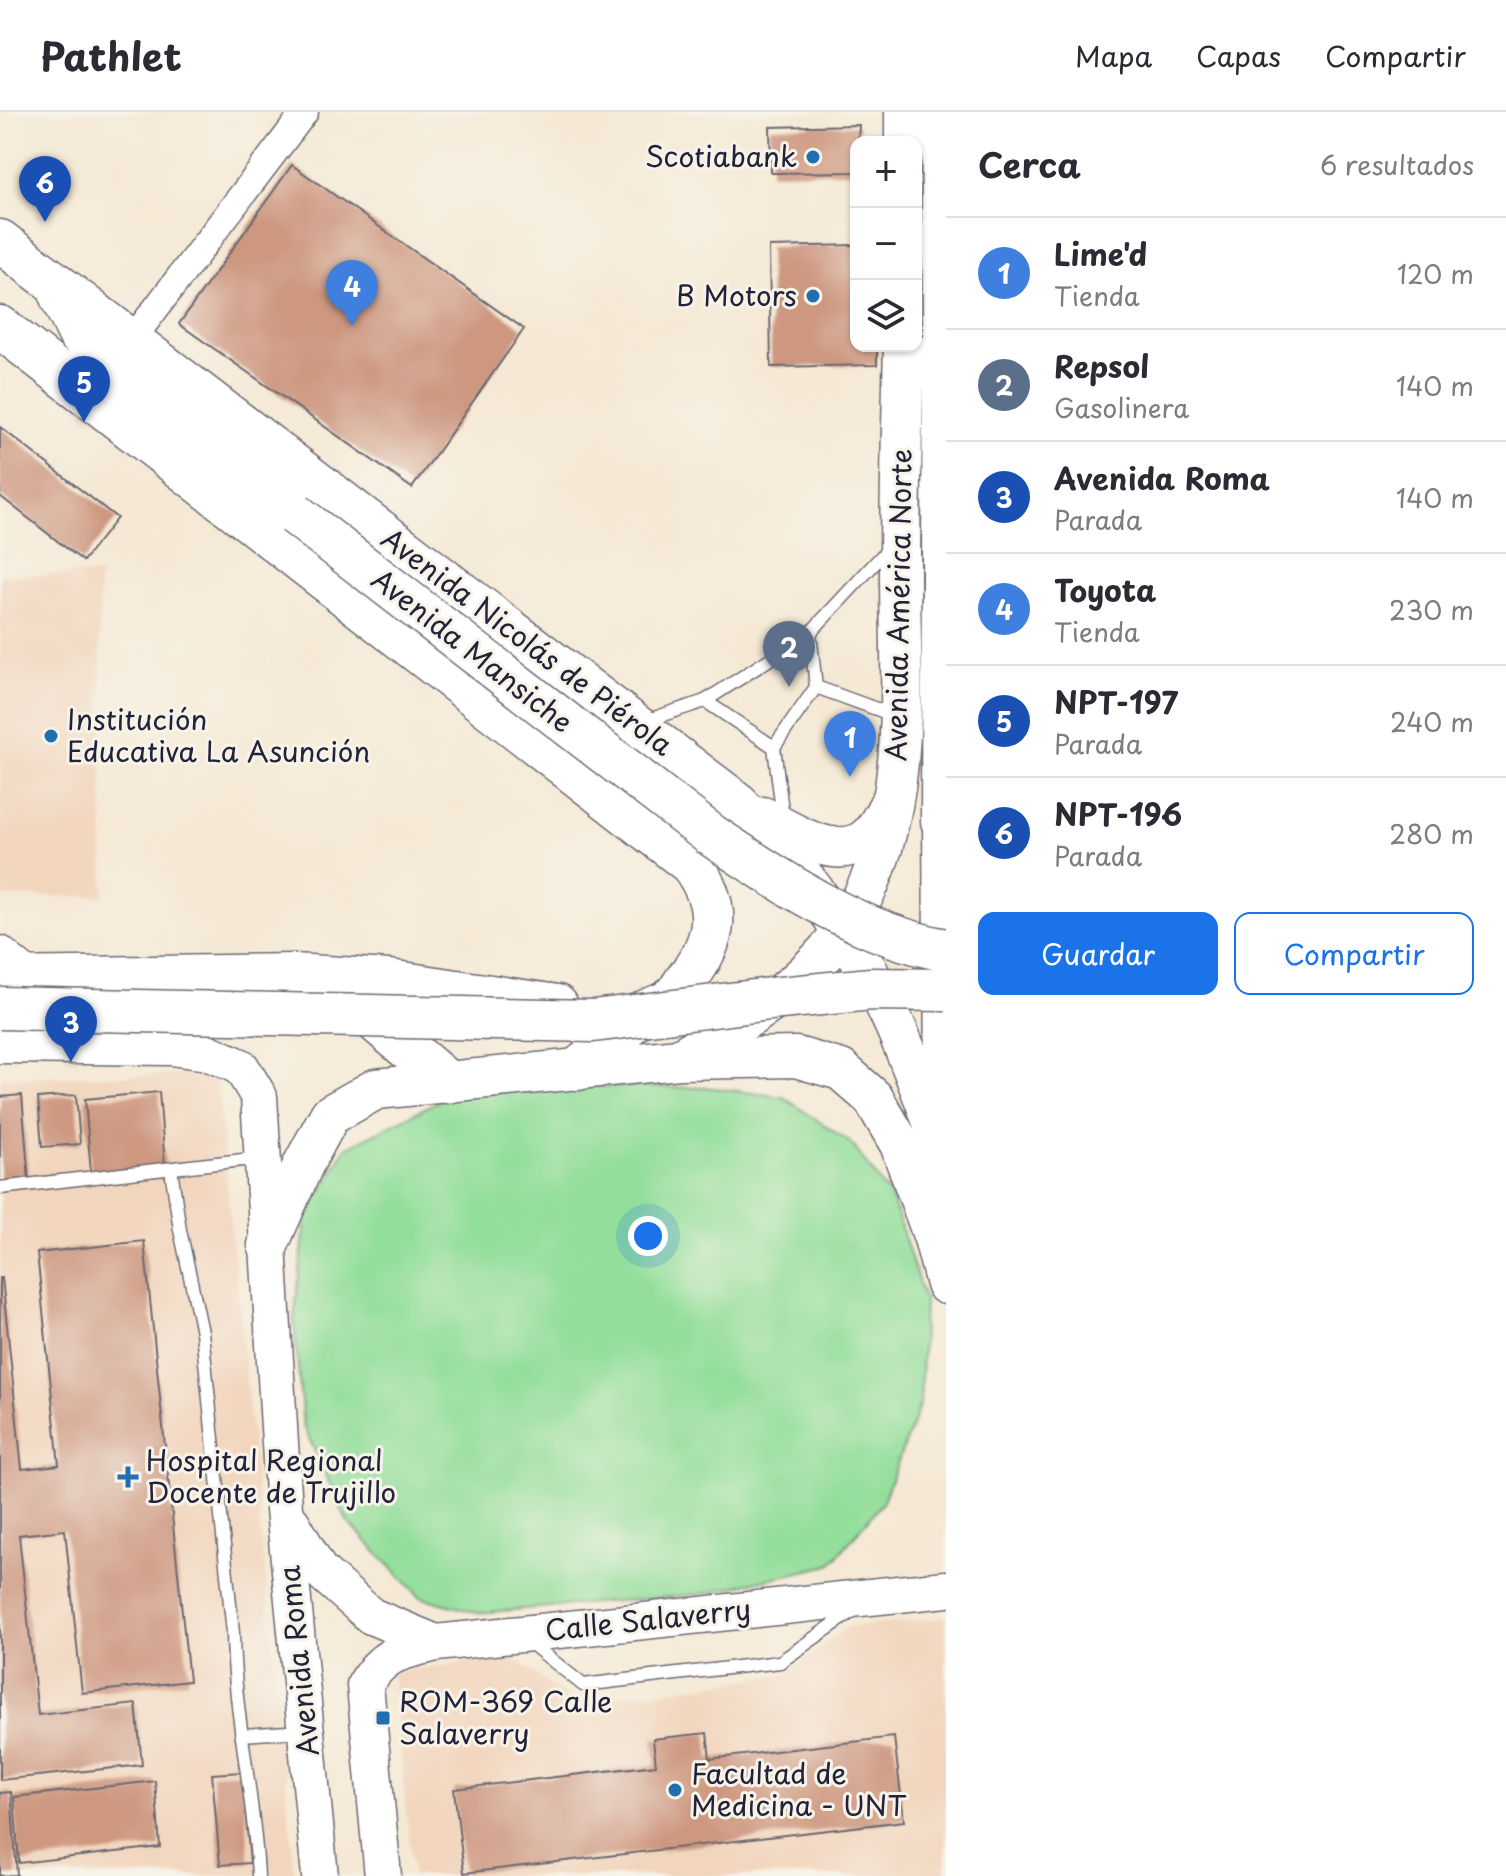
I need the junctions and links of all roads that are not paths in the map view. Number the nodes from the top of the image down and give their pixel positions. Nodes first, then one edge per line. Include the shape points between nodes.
1 (305, 112) edge
2 (905, 112) edge
3 (941, 112) edge
4 (905, 136) edge
5 (0, 241) edge
6 (51, 280) junction
7 (930, 317) edge
8 (0, 327) edge
9 (131, 341) junction
10 (904, 352) edge
11 (900, 536) junction
12 (810, 633) junction
13 (816, 687) junction
14 (705, 701) junction
15 (900, 717) junction
16 (635, 724) junction
17 (774, 747) junction
18 (896, 791) junction
19 (738, 804) junction
20 (943, 826) edge
21 (785, 829) junction
22 (843, 930) junction
23 (946, 950) edge
24 (0, 952) edge
25 (293, 975) junction
26 (16, 979) edge
27 (946, 990) edge
28 (0, 1008) edge
29 (646, 1011) junction
30 (0, 1045) edge
31 (679, 1059) junction
32 (578, 1069) junction
33 (447, 1082) junction
34 (940, 1140) junction
35 (263, 1158) junction
36 (171, 1169) junction
37 (0, 1188) edge
38 (946, 1221) edge
39 (268, 1245) junction
40 (946, 1284) edge
41 (284, 1509) junction
42 (946, 1589) edge
43 (874, 1596) junction
44 (519, 1634) junction
45 (436, 1643) junction
46 (306, 1731) junction
47 (241, 1735) junction
48 (258, 1876) edge
49 (320, 1876) edge
50 (383, 1876) edge

1 - 9 street
2 - 4 main road
3 - 7 main road, Avenida América Norte
5 - 6 highway, Avenida Nicolás de Piérola
6 - 9 highway, Avenida Nicolás de Piérola
6 - 23 highway, Avenida Mansiche, bridge via 79,334 110,369 711,835 850,920
7 - 20 main road, Avenida América Norte
8 - 29 highway via 691,864 712,903 710,942 671,1000
9 - 16 highway, Avenida Nicolás de Piérola
10 - 11 main road, Avenida América Norte
11 - 12 lane
11 - 15 main road, Avenida América Norte
12 - 13 lane
12 - 14 lane
13 - 15 lane
13 - 17 lane
14 - 16 lane
14 - 17 lane
15 - 18 main road, Avenida América Norte
16 - 19 highway, Avenida Nicolás de Piérola
17 - 21 lane
18 - 21 main road via 863,841 820,845
18 - 22 main road, Avenida América Norte via 868,887
19 - 21 main road
19 - 22 main road, Avenida Nicolás de Piérola via 782,850
20 - 34 main road, Avenida América Norte
22 - 31 main road, Avenida América Norte via 776,1000
22 - 34 main road, Avenida Nicolás de Piérola via 880,994
24 - 26 street
25 - 26 highway
25 - 29 highway via 389,981 594,1012
25 - 33 highway via 354,1003
27 - 28 highway, bridge via 871,989 593,1021
29 - 32 highway
30 - 35 main road, Avenida Roma via 207,1052 241,1067 259,1097
31 - 32 main road
31 - 40 main road via 796,1057 841,1070 873,1098 900,1144
32 - 33 main road
33 - 39 main road via 376,1089 330,1115
34 - 38 main road, Avenida América Norte
35 - 36 lane
35 - 39 main road, Avenida Roma
36 - 37 lane
36 - 47 lane via 202,1332
39 - 41 main road, Avenida Roma
41 - 45 main road via 319,1570 371,1616
41 - 46 main road, Avenida Roma
42 - 43 main road, Calle Salaverry
43 - 44 main road, Calle Salaverry
43 - 44 lane via 780,1662 583,1685
44 - 45 main road, Calle Salaverry
45 - 50 main road, Calle Salaverry via 395,1654 375,1667 365,1685
46 - 47 lane
46 - 49 main road, Avenida Roma
47 - 48 lane

